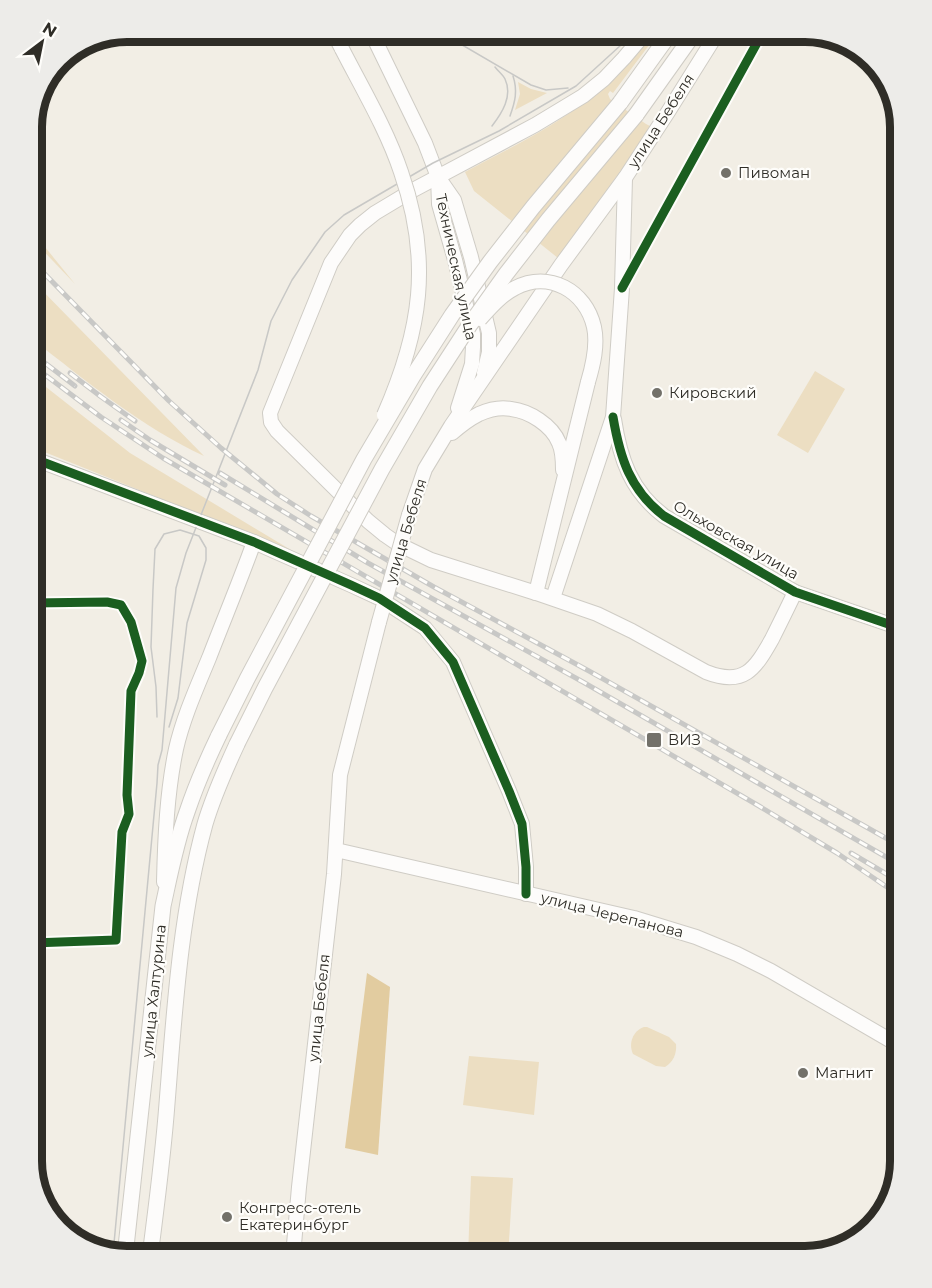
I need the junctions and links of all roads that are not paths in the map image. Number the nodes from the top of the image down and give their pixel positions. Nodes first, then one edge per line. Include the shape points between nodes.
1 (338, 42) edge
2 (376, 42) edge
3 (638, 42) edge
4 (664, 42) edge
5 (688, 42) edge
6 (712, 42) edge
7 (757, 42) edge
8 (438, 177) junction
9 (625, 178) junction
10 (622, 288) junction
11 (452, 353) junction
12 (477, 389) junction
13 (613, 417) junction
14 (451, 426) junction
15 (434, 452) junction
16 (364, 459) junction
17 (42, 462) edge
18 (563, 485) junction
19 (254, 542) junction
20 (795, 592) junction
21 (536, 593) junction
22 (553, 598) junction
23 (42, 603) edge
24 (890, 625) edge
25 (336, 850) junction
26 (526, 894) junction
27 (164, 906) junction
28 (42, 944) edge
29 (890, 1040) edge
30 (126, 1246) edge
31 (151, 1246) edge
32 (294, 1246) edge

1 - 16 main road, bridge via 401,171 419,252 420,285 410,343 396,387
2 - 8 main road, Техническая улица
3 - 8 main road via 583,96
4 - 16 main road, улица Халтурина, bridge via 452,315
5 - 11 main road, улица Бебеля, bridge via 636,115 506,274
6 - 9 main road, улица Бебеля
7 - 10 street
8 - 12 main road, Техническая улица via 454,200 489,333 487,365
8 - 14 main road, Техническая улица via 439,204 474,347 467,383
8 - 21 main road via 375,213 339,249 270,413 271,422 385,536 431,560
9 - 10 main road
9 - 12 main road, улица Бебеля
10 - 13 main road
11 - 18 main road, bridge via 488,310 515,288 544,281 560,285 582,301 590,313 596,343
11 - 31 main road, улица Халтурина, bridge via 382,469 270,678 237,744 206,822 186,911
12 - 14 main road, улица Бебеля
13 - 20 main road, Ольховская улица via 628,474 649,503 675,523
13 - 22 main road
14 - 15 main road, улица Бебеля
15 - 18 main road via 450,434 479,414 511,409 539,420 558,441 563,458
15 - 25 main road, улица Бебеля, bridge via 409,515 340,775
16 - 27 main road, улица Халтурина, bridge via 247,679 200,777 172,861
17 - 19 main road
18 - 21 main road
19 - 26 main road via 379,598 424,628 453,662 522,824
19 - 27 main road via 177,746 165,834
20 - 22 main road via 760,660 744,675 725,678 706,672 597,614
20 - 24 main road, Ольховская улица
21 - 22 main road
23 - 28 street via 121,605 131,622 142,661 131,691 129,814 122,832 116,940
25 - 26 main road, улица Черепанова
25 - 32 main road, улица Бебеля
26 - 29 main road, улица Черепанова via 634,918 696,937 771,971
27 - 30 main road, улица Халтурина

